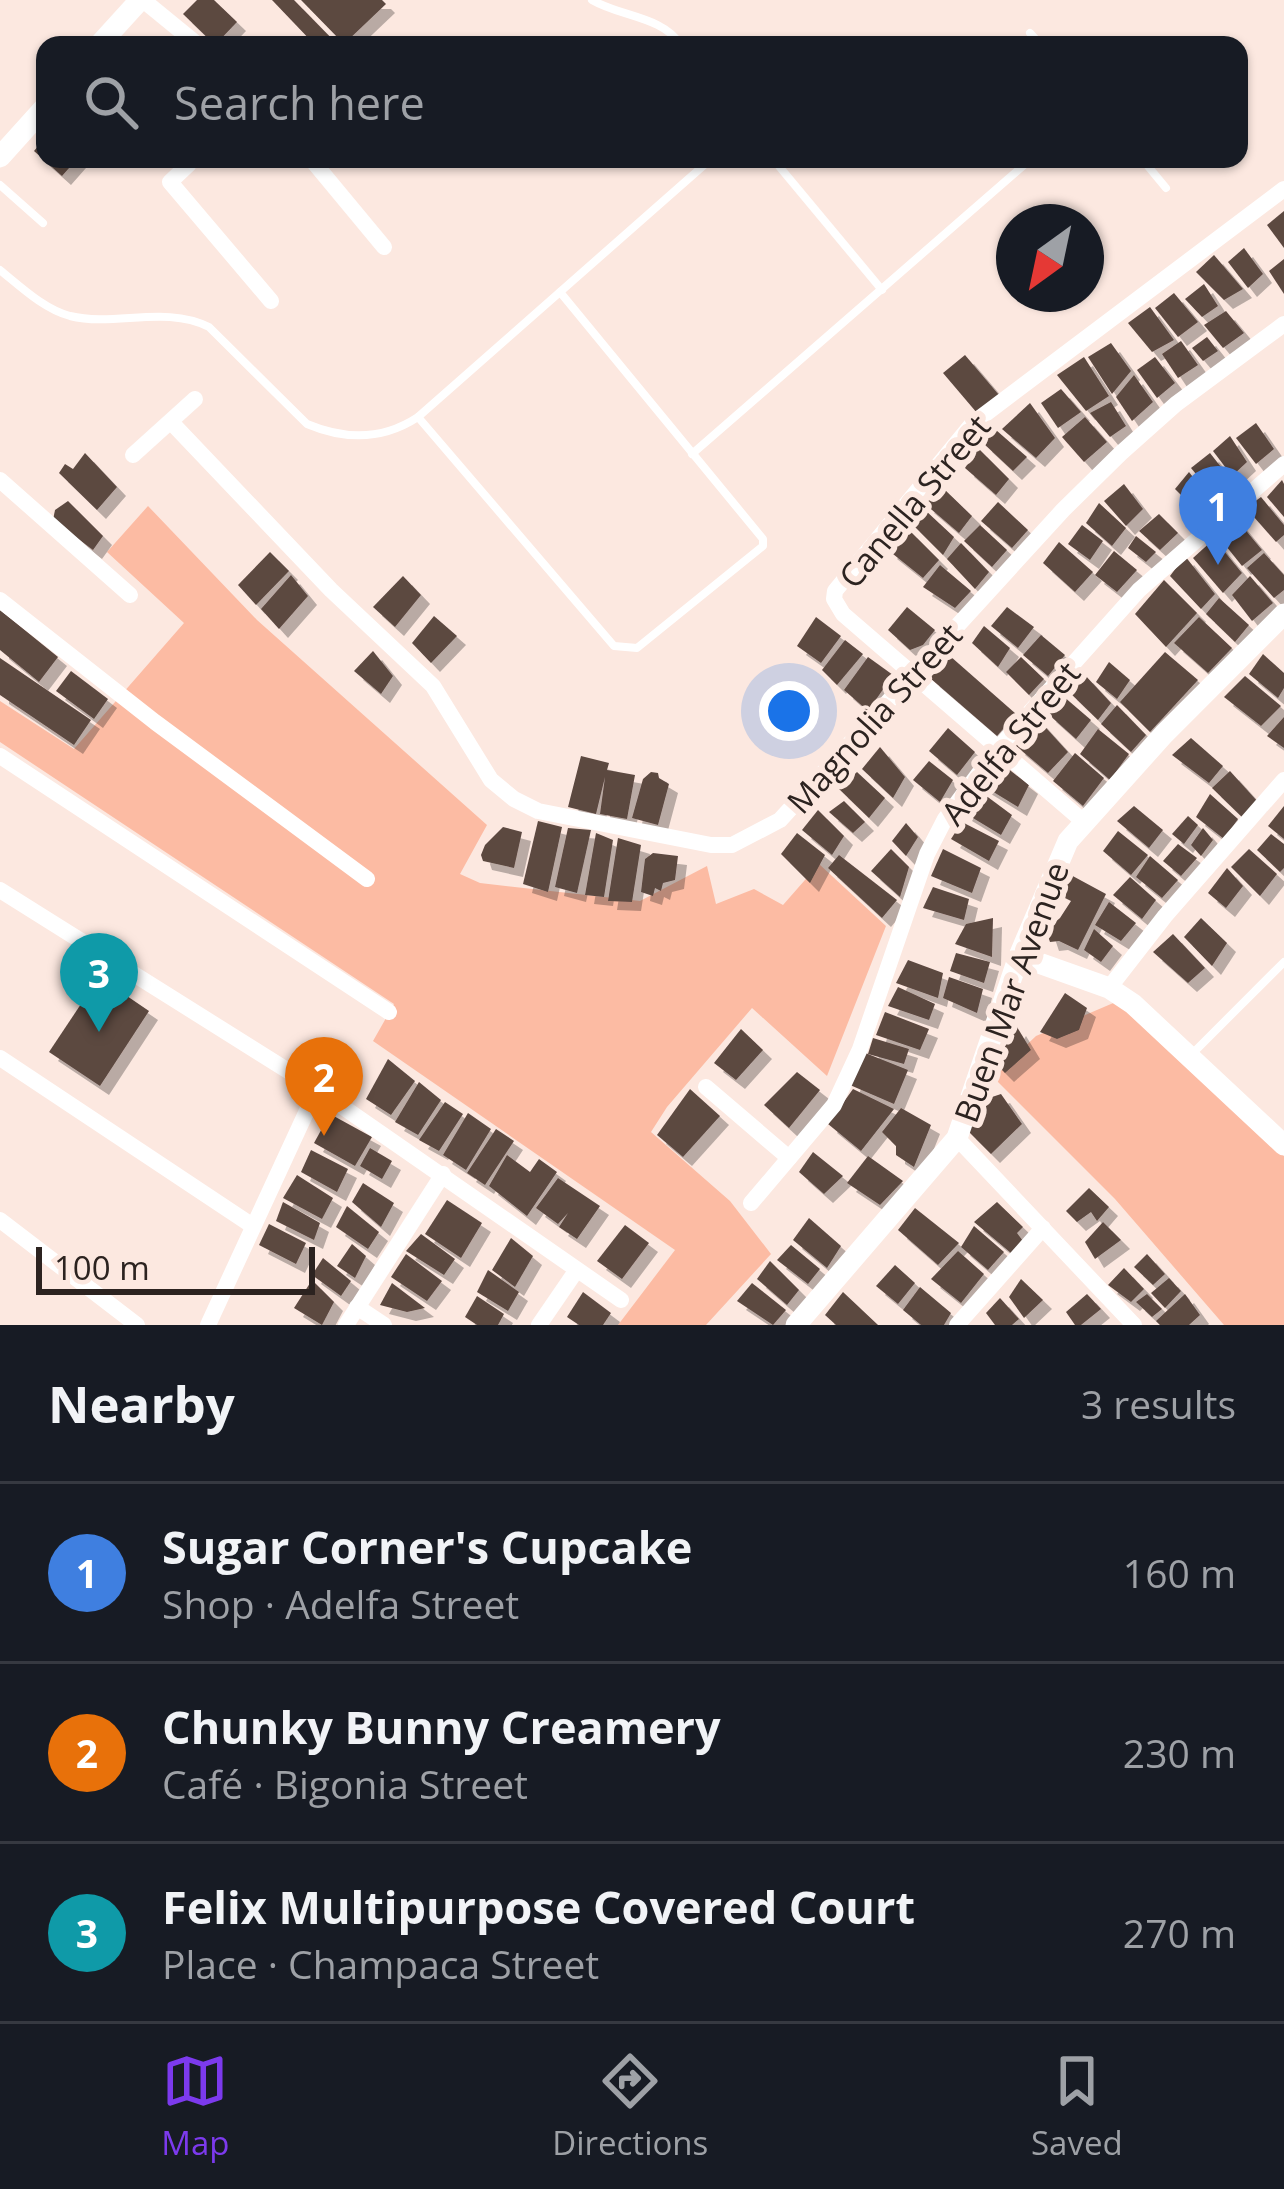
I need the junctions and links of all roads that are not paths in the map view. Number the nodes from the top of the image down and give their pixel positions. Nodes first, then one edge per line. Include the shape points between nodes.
1 (141, 0) edge
2 (592, 0) edge
3 (1030, 33) dead end
4 (107, 36) edge
5 (187, 36) edge
6 (675, 36) edge
7 (1033, 36) edge
8 (36, 117) edge
9 (0, 157) edge
10 (185, 168) edge
11 (318, 168) edge
12 (700, 168) edge
13 (780, 168) edge
14 (1020, 168) edge
15 (1149, 168) edge
16 (0, 185) edge
17 (1166, 188) dead end
18 (1284, 189) edge
19 (43, 223) dead end
20 (383, 247) dead end
21 (0, 270) edge
22 (882, 290) junction
23 (560, 292) junction
24 (271, 301) dead end
25 (1284, 324) edge
26 (195, 399) dead end
27 (418, 417) junction
28 (171, 422) junction
29 (692, 454) junction
30 (133, 455) dead end
31 (1284, 464) edge
32 (0, 480) edge
33 (130, 595) dead end
34 (0, 600) edge
35 (1284, 614) edge
36 (914, 674) junction
37 (997, 749) junction
38 (0, 756) edge
39 (1284, 780) edge
40 (1084, 822) junction
41 (368, 879) dead end
42 (0, 890) edge
43 (1019, 956) junction
44 (1284, 962) edge
45 (1109, 988) junction
46 (389, 1012) dead end
47 (1189, 1057) junction
48 (0, 1058) edge
49 (706, 1087) dead end
50 (317, 1089) junction
51 (957, 1138) junction
52 (1284, 1145) edge
53 (789, 1158) junction
54 (443, 1174) junction
55 (751, 1203) dead end
56 (0, 1220) edge
57 (253, 1226) junction
58 (1042, 1228) junction
59 (576, 1271) junction
60 (621, 1300) dead end
61 (357, 1307) junction
62 (965, 1322) edge
63 (137, 1325) edge
64 (208, 1325) edge
65 (346, 1325) edge
66 (384, 1325) edge
67 (539, 1325) edge
68 (796, 1325) edge
69 (1134, 1325) edge

1 - 4 street
1 - 5 street
2 - 6 lane
3 - 7 lane
8 - 9 street
10 - 24 street via 170,182
11 - 20 street
12 - 23 lane
13 - 22 lane
14 - 22 lane
15 - 17 lane
16 - 19 lane
18 - 36 street, Canella Street via 972,424 838,584 834,599 844,614
21 - 27 lane via 75,317 190,317 325,432 384,434
22 - 29 lane
23 - 27 lane
23 - 29 lane
25 - 36 street, Magnolia Street via 1120,453
26 - 28 street
27 - 29 lane via 624,650 637,648 763,546
28 - 30 street
28 - 36 street, Magnolia Street via 433,686 490,781 538,811 732,845 780,820
31 - 37 street, Adelfa Street via 1139,590
32 - 33 street
34 - 41 street
35 - 40 street, Buen Mar Avenue
36 - 37 street
37 - 40 street
37 - 53 street, Adelfa Street via 927,854 833,1105
38 - 46 street
39 - 45 street
40 - 43 street, Buen Mar Avenue via 1059,856
42 - 50 street
43 - 45 street
43 - 51 street, Buen Mar Avenue
44 - 47 lane
45 - 47 street
47 - 52 street
48 - 57 street
49 - 53 street
50 - 54 street
50 - 57 street
51 - 58 street
51 - 68 street, Buen Mar Avenue
53 - 55 street, Adelfa Street
54 - 59 street
54 - 61 street
56 - 63 street
57 - 64 street
58 - 62 street
58 - 69 street
59 - 60 street
59 - 67 street
61 - 65 street
61 - 66 street

